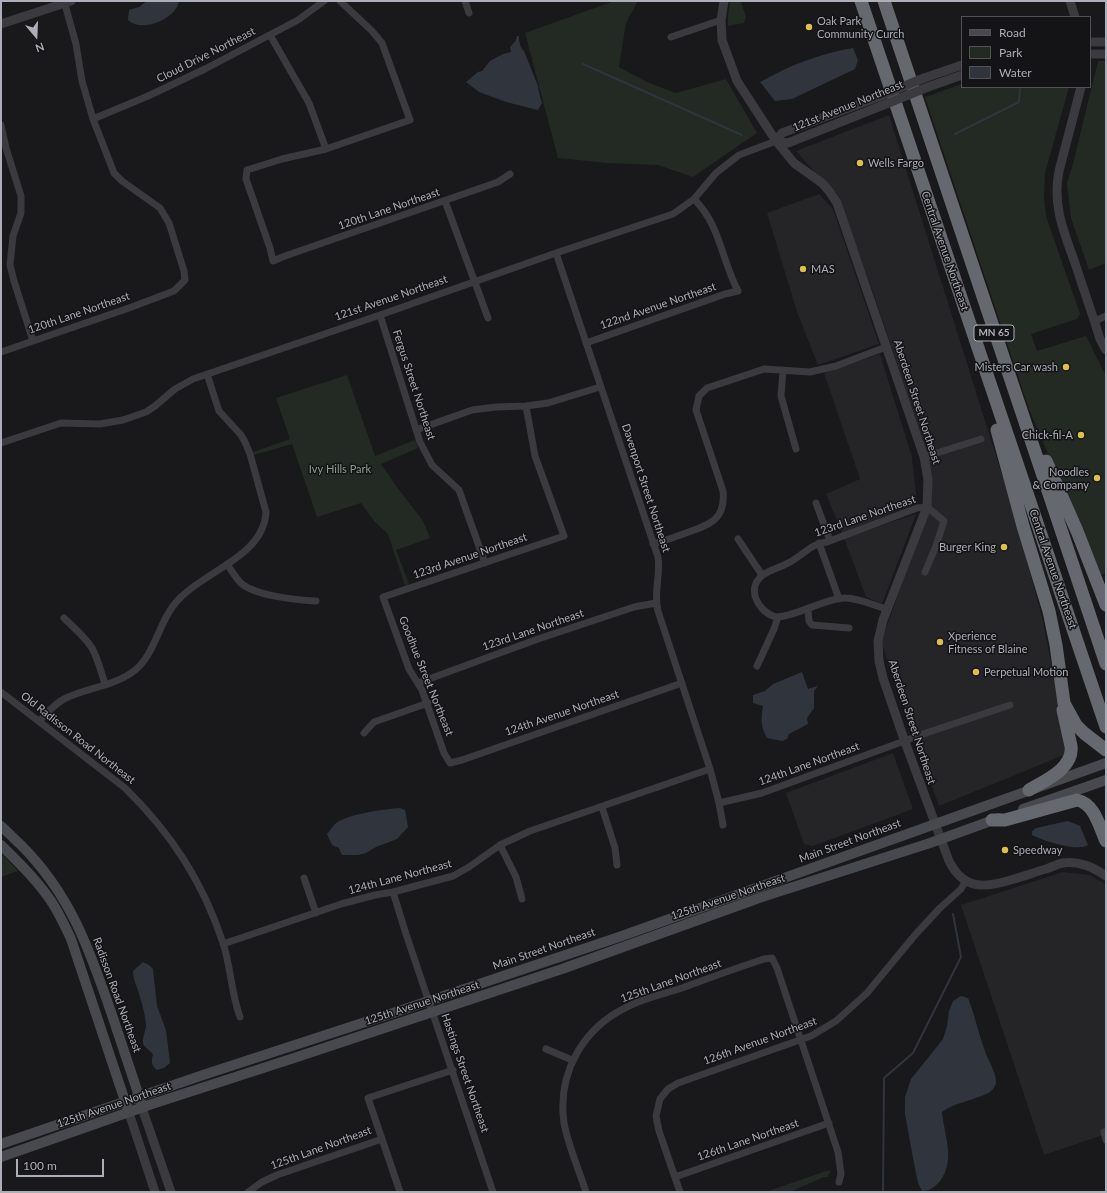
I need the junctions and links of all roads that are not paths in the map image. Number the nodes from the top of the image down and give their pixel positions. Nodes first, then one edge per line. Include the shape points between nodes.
1 (324, 1) edge
2 (340, 1) edge
3 (465, 1) edge
4 (724, 1) edge
5 (861, 1) edge
6 (884, 1) edge
7 (1070, 1) edge
8 (67, 2) edge
9 (469, 13) dead end
10 (1075, 16) edge
11 (721, 20) junction
12 (1, 24) edge
13 (270, 35) junction
14 (672, 37) dead end
15 (1091, 42) edge
16 (1106, 42) edge
17 (1091, 54) edge
18 (1106, 54) edge
19 (961, 65) edge
20 (961, 75) edge
21 (926, 82) junction
22 (1081, 88) edge
23 (93, 119) junction
24 (1, 125) edge
25 (776, 141) junction
26 (326, 149) junction
27 (510, 174) dead end
28 (694, 199) junction
29 (445, 201) junction
30 (556, 253) junction
31 (475, 281) junction
32 (380, 316) junction
33 (1106, 316) edge
34 (488, 318) dead end
35 (1095, 321) junction
36 (33, 341) junction
37 (586, 342) junction
38 (886, 347) junction
39 (1106, 350) edge
40 (1, 352) edge
41 (979, 352) junction
42 (783, 370) junction
43 (206, 374) junction
44 (600, 387) junction
45 (526, 406) junction
46 (1018, 406) junction
47 (416, 430) junction
48 (981, 439) dead end
49 (1, 443) edge
50 (796, 449) dead end
51 (924, 457) junction
52 (816, 503) dead end
53 (927, 507) junction
54 (738, 539) dead end
55 (830, 541) junction
56 (818, 543) junction
57 (654, 544) junction
58 (485, 563) junction
59 (227, 564) junction
60 (925, 572) dead end
61 (762, 575) junction
62 (383, 596) joint
63 (839, 599) junction
64 (316, 601) dead end
65 (656, 603) junction
66 (1106, 605) edge
67 (808, 609) junction
68 (887, 609) junction
69 (778, 617) junction
70 (64, 618) dead end
71 (849, 628) dead end
72 (1106, 664) edge
73 (757, 666) dead end
74 (418, 683) junction
75 (682, 683) junction
76 (105, 684) junction
77 (1, 692) edge
78 (428, 703) junction
79 (1064, 703) junction
80 (1010, 705) dead end
81 (39, 722) junction
82 (1106, 727) edge
83 (364, 733) dead end
84 (904, 742) junction
85 (1103, 747) edge
86 (450, 763) joint
87 (1105, 764) edge
88 (710, 769) junction
89 (1106, 780) edge
90 (1030, 790) junction
91 (719, 803) junction
92 (602, 807) junction
93 (992, 820) junction
94 (935, 824) junction
95 (723, 825) dead end
96 (1, 826) edge
97 (941, 839) junction
98 (1106, 841) edge
99 (1, 845) edge
100 (500, 845) junction
101 (618, 865) dead end
102 (1106, 876) edge
103 (304, 878) dead end
104 (966, 881) junction
105 (393, 892) junction
106 (522, 899) dead end
107 (316, 913) junction
108 (224, 944) junction
109 (428, 1001) junction
110 (433, 1012) junction
111 (240, 1017) dead end
112 (374, 1019) joint
113 (801, 1040) junction
114 (546, 1049) dead end
115 (572, 1060) junction
116 (453, 1070) junction
117 (139, 1097) junction
118 (125, 1102) junction
119 (142, 1108) junction
120 (129, 1113) junction
121 (829, 1123) junction
122 (1104, 1132) dead end
123 (382, 1139) junction
124 (1106, 1140) edge
125 (1, 1144) edge
126 (1, 1157) edge
127 (675, 1177) junction
128 (839, 1182) dead end
129 (155, 1192) edge
130 (171, 1192) edge
131 (248, 1192) edge
132 (400, 1192) edge
133 (493, 1192) edge
134 (586, 1192) edge
135 (680, 1192) edge

1 - 13 street, Cloud Drive Northeast via 298,20
2 - 26 street via 382,43 410,120
3 - 9 street
4 - 11 street, Aberdeen Street Northeast
5 - 41 highway, Central Avenue Northeast / MN 65
6 - 46 highway, Central Avenue Northeast / MN 65
7 - 10 street
8 - 12 street
8 - 23 street via 82,82
11 - 14 street
11 - 25 street, Aberdeen Street Northeast via 724,47 737,81
13 - 23 street, Cloud Drive Northeast via 191,76
13 - 26 street via 309,103
15 - 16 street
17 - 18 street
19 - 21 street
20 - 21 street
21 - 25 street, 121st Avenue Northeast, bridge via 782,133
21 - 25 street, 121st Avenue Northeast, bridge via 881,106 788,143
22 - 35 street via 1059,171 1056,196 1062,226
23 - 36 street, 120th Lane Northeast via 114,172 122,181 160,208 169,223 184,271 184,281 174,291
24 - 36 street via 21,196 21,213 13,236 10,265
25 - 28 street, 121st Avenue Northeast via 730,162 716,172
25 - 38 street, Aberdeen Street Northeast via 794,163 822,183 837,203
26 - 29 street, 120th Lane Northeast via 244,168 273,262
27 - 29 street, 120th Lane Northeast via 498,182
28 - 30 street, 121st Avenue Northeast via 682,209 662,219
28 - 37 street, 122nd Avenue Northeast via 713,224 738,291
29 - 31 street
30 - 31 street, 121st Avenue Northeast
30 - 37 street, Davenport Street Northeast
31 - 32 street, 121st Avenue Northeast
31 - 34 street
32 - 43 street, 121st Avenue Northeast
32 - 47 street, Fergus Street Northeast
33 - 35 street
35 - 39 street
36 - 40 street, 120th Lane Northeast
37 - 44 street, Davenport Street Northeast
38 - 42 street via 836,366 810,372
38 - 51 street, Aberdeen Street Northeast
41 - 79 highway via 984,380 1021,518 1049,611
41 - 82 highway, Central Avenue Northeast / MN 65
42 - 50 street via 781,396
42 - 57 street via 756,371 708,388 699,396 696,410 723,491 723,505 713,521 706,526
43 - 49 street, 121st Avenue Northeast via 175,389 146,412 130,418 100,424 62,423
43 - 59 street via 219,411 241,435 250,454 265,506 266,520 257,539
44 - 45 street via 548,404
44 - 57 street, Davenport Street Northeast
45 - 47 street via 472,410
45 - 58 street, 123rd Avenue Northeast via 535,456 564,536
46 - 66 highway via 1041,450
46 - 72 highway, Central Avenue Northeast / MN 65
47 - 58 street, Fergus Street Northeast via 432,465 459,490
48 - 51 street
51 - 53 street, Aberdeen Street Northeast via 928,480
52 - 55 street
53 - 55 street, 123rd Lane Northeast via 916,508
53 - 60 street via 944,521
53 - 68 street, Aberdeen Street Northeast
54 - 61 street
55 - 56 street, 123rd Lane Northeast
56 - 61 street, 123rd Lane Northeast via 790,562
56 - 63 street
57 - 65 street, Davenport Street Northeast via 659,566
58 - 62 street, 123rd Avenue Northeast
59 - 64 street via 236,578 252,590
59 - 76 street via 176,602 139,667 128,676
61 - 69 street via 756,583 754,595 757,603 766,613
62 - 74 street, Goodhue Street Northeast via 409,669
63 - 67 street
63 - 68 street via 846,598
65 - 74 street, 123rd Lane Northeast via 634,607
65 - 75 street, Davenport Street Northeast
67 - 69 street
67 - 71 street via 812,625
68 - 84 street, Aberdeen Street Northeast via 878,641 879,661
69 - 73 street
70 - 76 street via 92,648
74 - 78 street, Goodhue Street Northeast
75 - 86 street, 124th Avenue Northeast
75 - 88 street, Davenport Street Northeast
76 - 81 street via 64,699
77 - 81 street, Old Radisson Road Northeast
78 - 83 street via 374,722
78 - 86 street, Goodhue Street Northeast via 444,753
79 - 85 highway via 1076,725
79 - 90 highway via 1062,708 1072,750 1070,759 1057,772
80 - 84 street, 124th Lane Northeast
81 - 108 street, Old Radisson Road Northeast via 125,788 153,817 193,873
84 - 91 street, 124th Lane Northeast via 762,793
84 - 94 street, Aberdeen Street Northeast
87 - 90 main road, Main Street Northeast
88 - 91 street, Davenport Street Northeast
88 - 92 street, 124th Lane Northeast
89 - 93 main road
90 - 94 main road, Main Street Northeast
91 - 95 street, Davenport Street Northeast
92 - 100 street, 124th Lane Northeast via 530,831
92 - 101 street
93 - 97 main road
93 - 98 highway via 1005,820 1077,800 1091,808
94 - 97 street, Aberdeen Street Northeast
94 - 109 main road, Main Street Northeast via 618,937
96 - 117 main road, Radisson Road Northeast via 50,879 77,922 91,953
97 - 104 street via 951,865
97 - 110 main road, 125th Avenue Northeast via 762,897
99 - 118 main road via 50,900 65,925
100 - 105 street, 124th Lane Northeast via 453,876
100 - 106 street via 516,877
102 - 104 street via 1089,866 1071,863 992,885 979,886
103 - 107 street
104 - 113 street, 126th Avenue Northeast via 915,935 856,1004 824,1030
105 - 107 street, 124th Lane Northeast via 341,904
105 - 109 street, Hastings Street Northeast
107 - 108 street, 124th Lane Northeast
108 - 111 street, Old Radisson Road Northeast via 235,1005
109 - 110 street, Hastings Street Northeast
109 - 112 main road, Main Street Northeast
110 - 116 street, Hastings Street Northeast
110 - 119 main road, 125th Avenue Northeast
112 - 117 main road, 125th Avenue Northeast
113 - 115 street, 125th Lane Northeast via 778,968 772,958 628,1006 606,1019 590,1034
113 - 121 street
113 - 127 street, 126th Avenue Northeast via 678,1083 668,1089 660,1099 656,1116
114 - 115 street
115 - 134 street via 564,1089 564,1124
116 - 123 street via 368,1098
116 - 133 street, Hastings Street Northeast
117 - 118 main road, 125th Avenue Northeast
117 - 119 main road, Radisson Road Northeast
118 - 120 main road
118 - 125 main road, 125th Avenue Northeast
119 - 120 main road, 125th Avenue Northeast
119 - 130 street, Radisson Road Northeast
120 - 126 main road, 125th Avenue Northeast
120 - 129 street
121 - 127 street, 126th Lane Northeast
121 - 128 street via 838,1152 841,1174
122 - 124 street
123 - 131 street, 125th Lane Northeast via 277,1174
123 - 132 street
127 - 135 street

